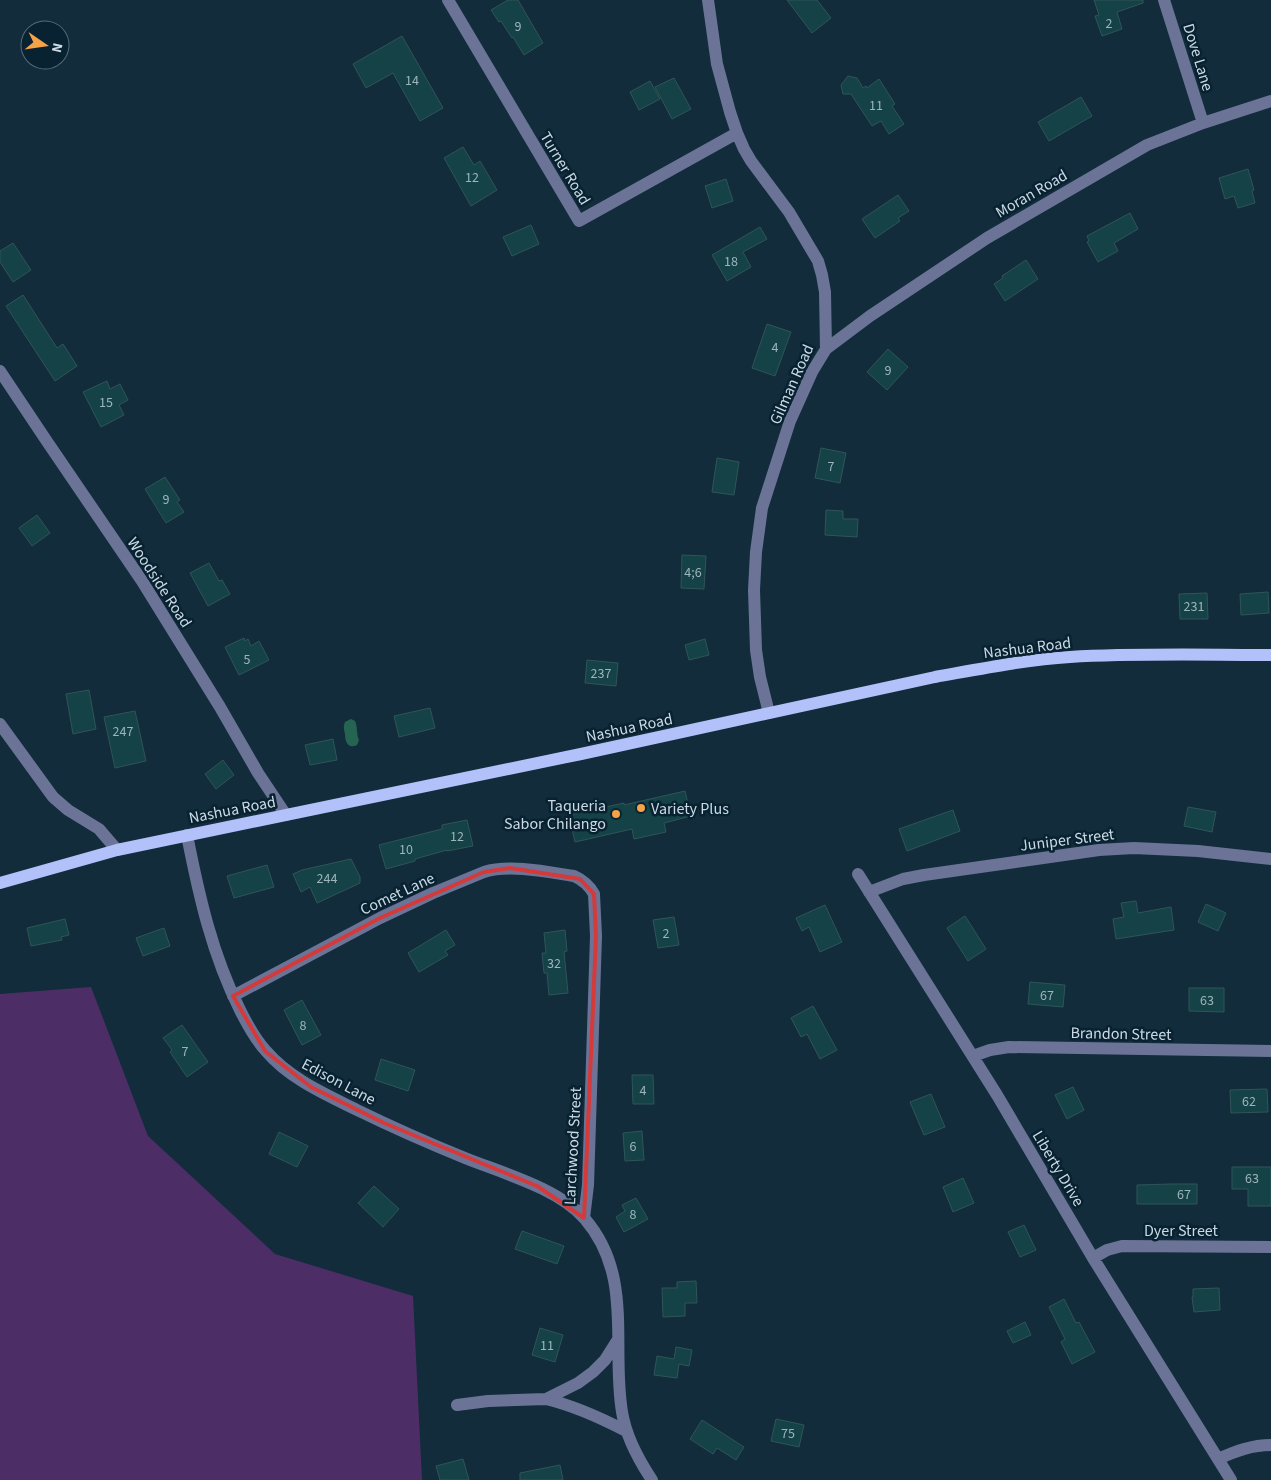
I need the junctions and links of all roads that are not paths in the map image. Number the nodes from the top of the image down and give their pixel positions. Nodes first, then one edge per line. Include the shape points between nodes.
1 (448, 0) edge
2 (708, 0) edge
3 (1164, 0) edge
4 (1271, 101) edge
5 (1203, 123) junction
6 (737, 133) junction
7 (826, 349) junction
8 (0, 370) edge
9 (1271, 655) edge
10 (769, 714) junction
11 (0, 724) edge
12 (286, 815) junction
13 (187, 835) junction
14 (118, 850) junction
15 (1271, 859) edge
16 (858, 874) dead end
17 (0, 883) edge
18 (586, 883) joint
19 (869, 892) junction
20 (233, 996) junction
21 (1271, 1051) edge
22 (973, 1056) junction
23 (584, 1218) junction
24 (1271, 1247) edge
25 (1093, 1258) junction
26 (618, 1342) junction
27 (546, 1399) junction
28 (457, 1405) dead end
29 (626, 1431) junction
30 (1271, 1445) edge
31 (1218, 1459) junction
32 (652, 1480) edge
33 (1231, 1480) edge

1 - 6 street, Turner Road via 579,221
2 - 6 street, Gilman Road via 717,64
3 - 5 street, Dove Lane
4 - 5 street, Moran Road
5 - 7 street, Moran Road via 1147,145 987,238
6 - 7 street, Gilman Road via 744,149 789,212 818,261 825,292
7 - 10 street, Gilman Road via 790,421 762,508 754,600 756,650
8 - 12 street, Woodside Road via 142,581
9 - 10 main road, Nashua Road via 1117,655 1026,661 935,677
10 - 12 main road, Nashua Road
11 - 14 street via 53,797 99,829
12 - 13 main road, Nashua Road
13 - 14 main road, Nashua Road
13 - 20 street, Edison Lane via 206,924
14 - 17 main road, Nashua Road
15 - 19 street, Juniper Street via 1164,848 1099,850 924,875 886,884
16 - 19 street, Liberty Drive
18 - 20 street, Comet Lane via 574,876 510,868 491,870 380,918
18 - 23 street, Larchwood Street via 594,894 596,936 588,1185
19 - 22 street, Liberty Drive
20 - 23 street, Edison Lane via 265,1050 303,1082 431,1144 536,1186
21 - 22 street, Brandon Street via 1016,1047
22 - 25 street, Liberty Drive
23 - 26 street, Larchwood Street via 596,1233 613,1271
24 - 25 street, Dyer Street via 1122,1246
25 - 31 street, Liberty Drive
26 - 27 street via 593,1372
26 - 29 street, Larchwood Street via 621,1405
27 - 28 street
27 - 29 street via 571,1405
29 - 32 street, Larchwood Street
30 - 31 street via 1236,1450
31 - 33 street, Liberty Drive

